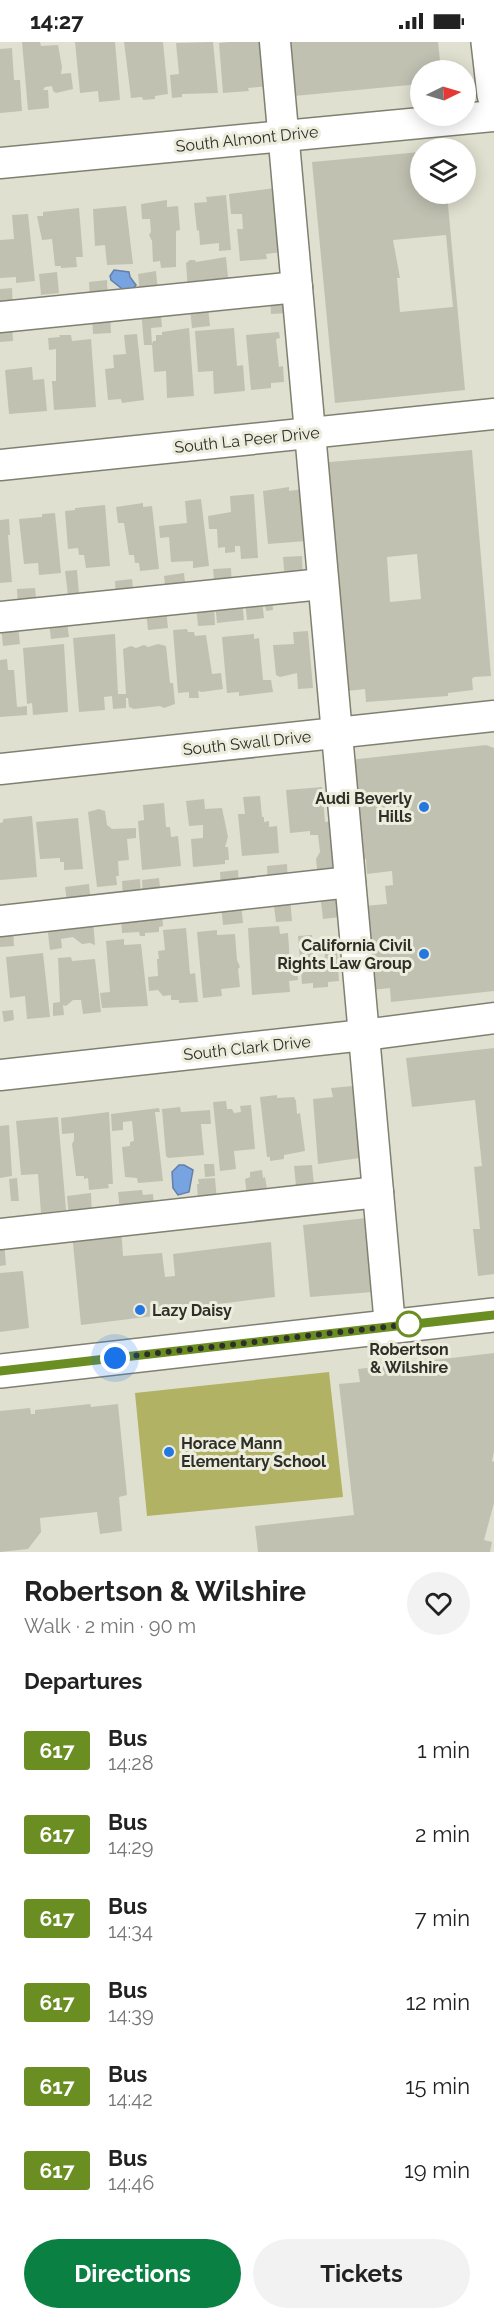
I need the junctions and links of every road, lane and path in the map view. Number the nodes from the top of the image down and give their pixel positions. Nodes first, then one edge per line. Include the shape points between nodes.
1 (275, 42) edge
2 (488, 42) edge
3 (494, 95) edge
4 (494, 116) edge
5 (284, 135) junction
6 (0, 163) edge
7 (297, 287) junction
8 (0, 316) edge
9 (494, 414) edge
10 (310, 434) junction
11 (0, 465) edge
12 (322, 584) junction
13 (0, 617) edge
14 (494, 716) edge
15 (337, 734) junction
16 (0, 769) edge
17 (350, 882) junction
18 (0, 921) edge
19 (494, 1018) edge
20 (364, 1035) junction
21 (0, 1075) edge
22 (378, 1192) junction
23 (0, 1234) edge
24 (494, 1315) edge
25 (390, 1326) junction
26 (0, 1371) edge

1 - 5 street
2 - 3 main road
4 - 5 street, South Almont Drive
5 - 6 street, South Almont Drive
5 - 7 street
7 - 8 street
7 - 10 street
9 - 10 street, South La Peer Drive
10 - 11 street, South La Peer Drive
10 - 12 street
12 - 13 street
12 - 15 street
14 - 15 street, South Swall Drive
15 - 16 street, South Swall Drive
15 - 17 street
17 - 18 street
17 - 20 street
19 - 20 street, South Clark Drive
20 - 21 street, South Clark Drive
20 - 22 street
22 - 23 street
22 - 25 street
24 - 25 main road
25 - 26 main road

